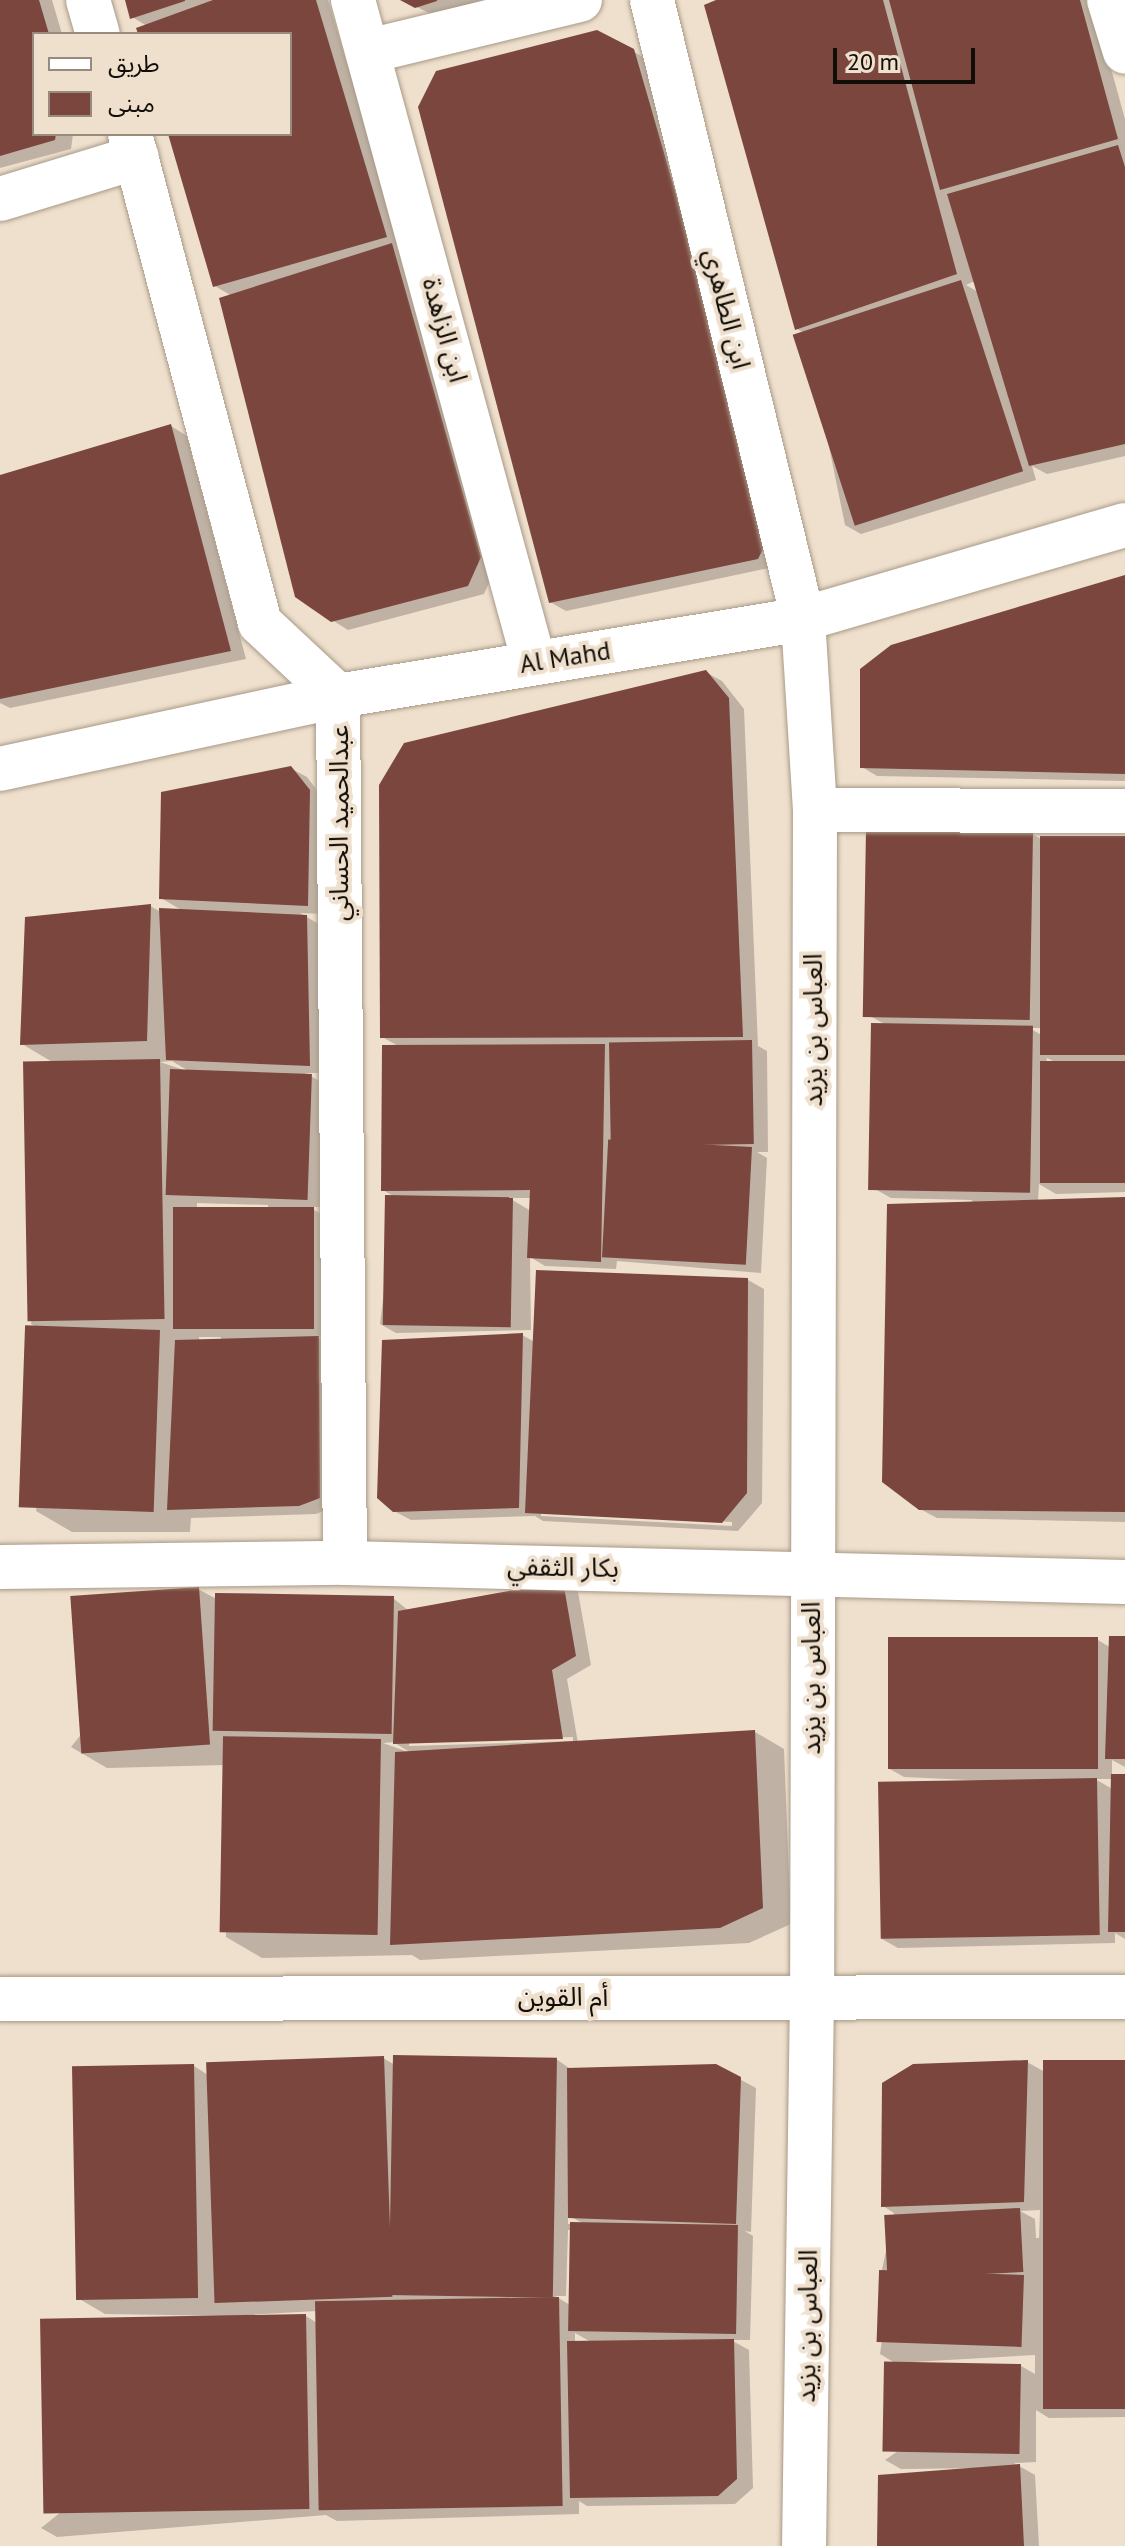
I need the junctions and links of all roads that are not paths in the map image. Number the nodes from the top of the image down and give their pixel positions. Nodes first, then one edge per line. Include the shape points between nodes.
1 (88, 0) edge
2 (353, 0) edge
3 (580, 0) edge
4 (652, 0) edge
5 (1109, 0) edge
6 (97, 32) edge
7 (369, 51) junction
8 (1125, 52) edge
9 (133, 146) edge
10 (0, 199) edge
11 (1125, 525) edge
12 (803, 619) junction
13 (534, 662) junction
14 (338, 696) junction
15 (2, 774) edge
16 (815, 810) junction
17 (1125, 811) edge
18 (345, 1563) junction
19 (0, 1567) edge
20 (810, 1573) junction
21 (1125, 1582) edge
22 (812, 1996) junction
23 (1125, 1997) edge
24 (0, 1999) edge
25 (790, 2546) edge
26 (804, 2546) edge

1 - 6 street
2 - 7 street, ابن الزاهدة
3 - 7 street
4 - 12 street, ابن الطاهري
5 - 8 street
7 - 13 street, ابن الزاهدة
9 - 10 street
9 - 14 street, عبدالحميد الحساني via 260,623
11 - 12 street, Al Mahd
12 - 13 street, Al Mahd
12 - 16 street, العباس بن يزيد
13 - 14 street, Al Mahd
14 - 15 street, Al Mahd
14 - 18 street, عبدالحميد الحساني
16 - 17 street
16 - 20 street, العباس بن يزيد
18 - 19 street, بكار الثقفي
18 - 20 street, بكار الثقفي
20 - 21 street, بكار الثقفي
20 - 22 street, العباس بن يزيد
22 - 23 street, أم القوين
22 - 24 street, أم القوين
22 - 26 street, العباس بن يزيد
25 - 26 street

